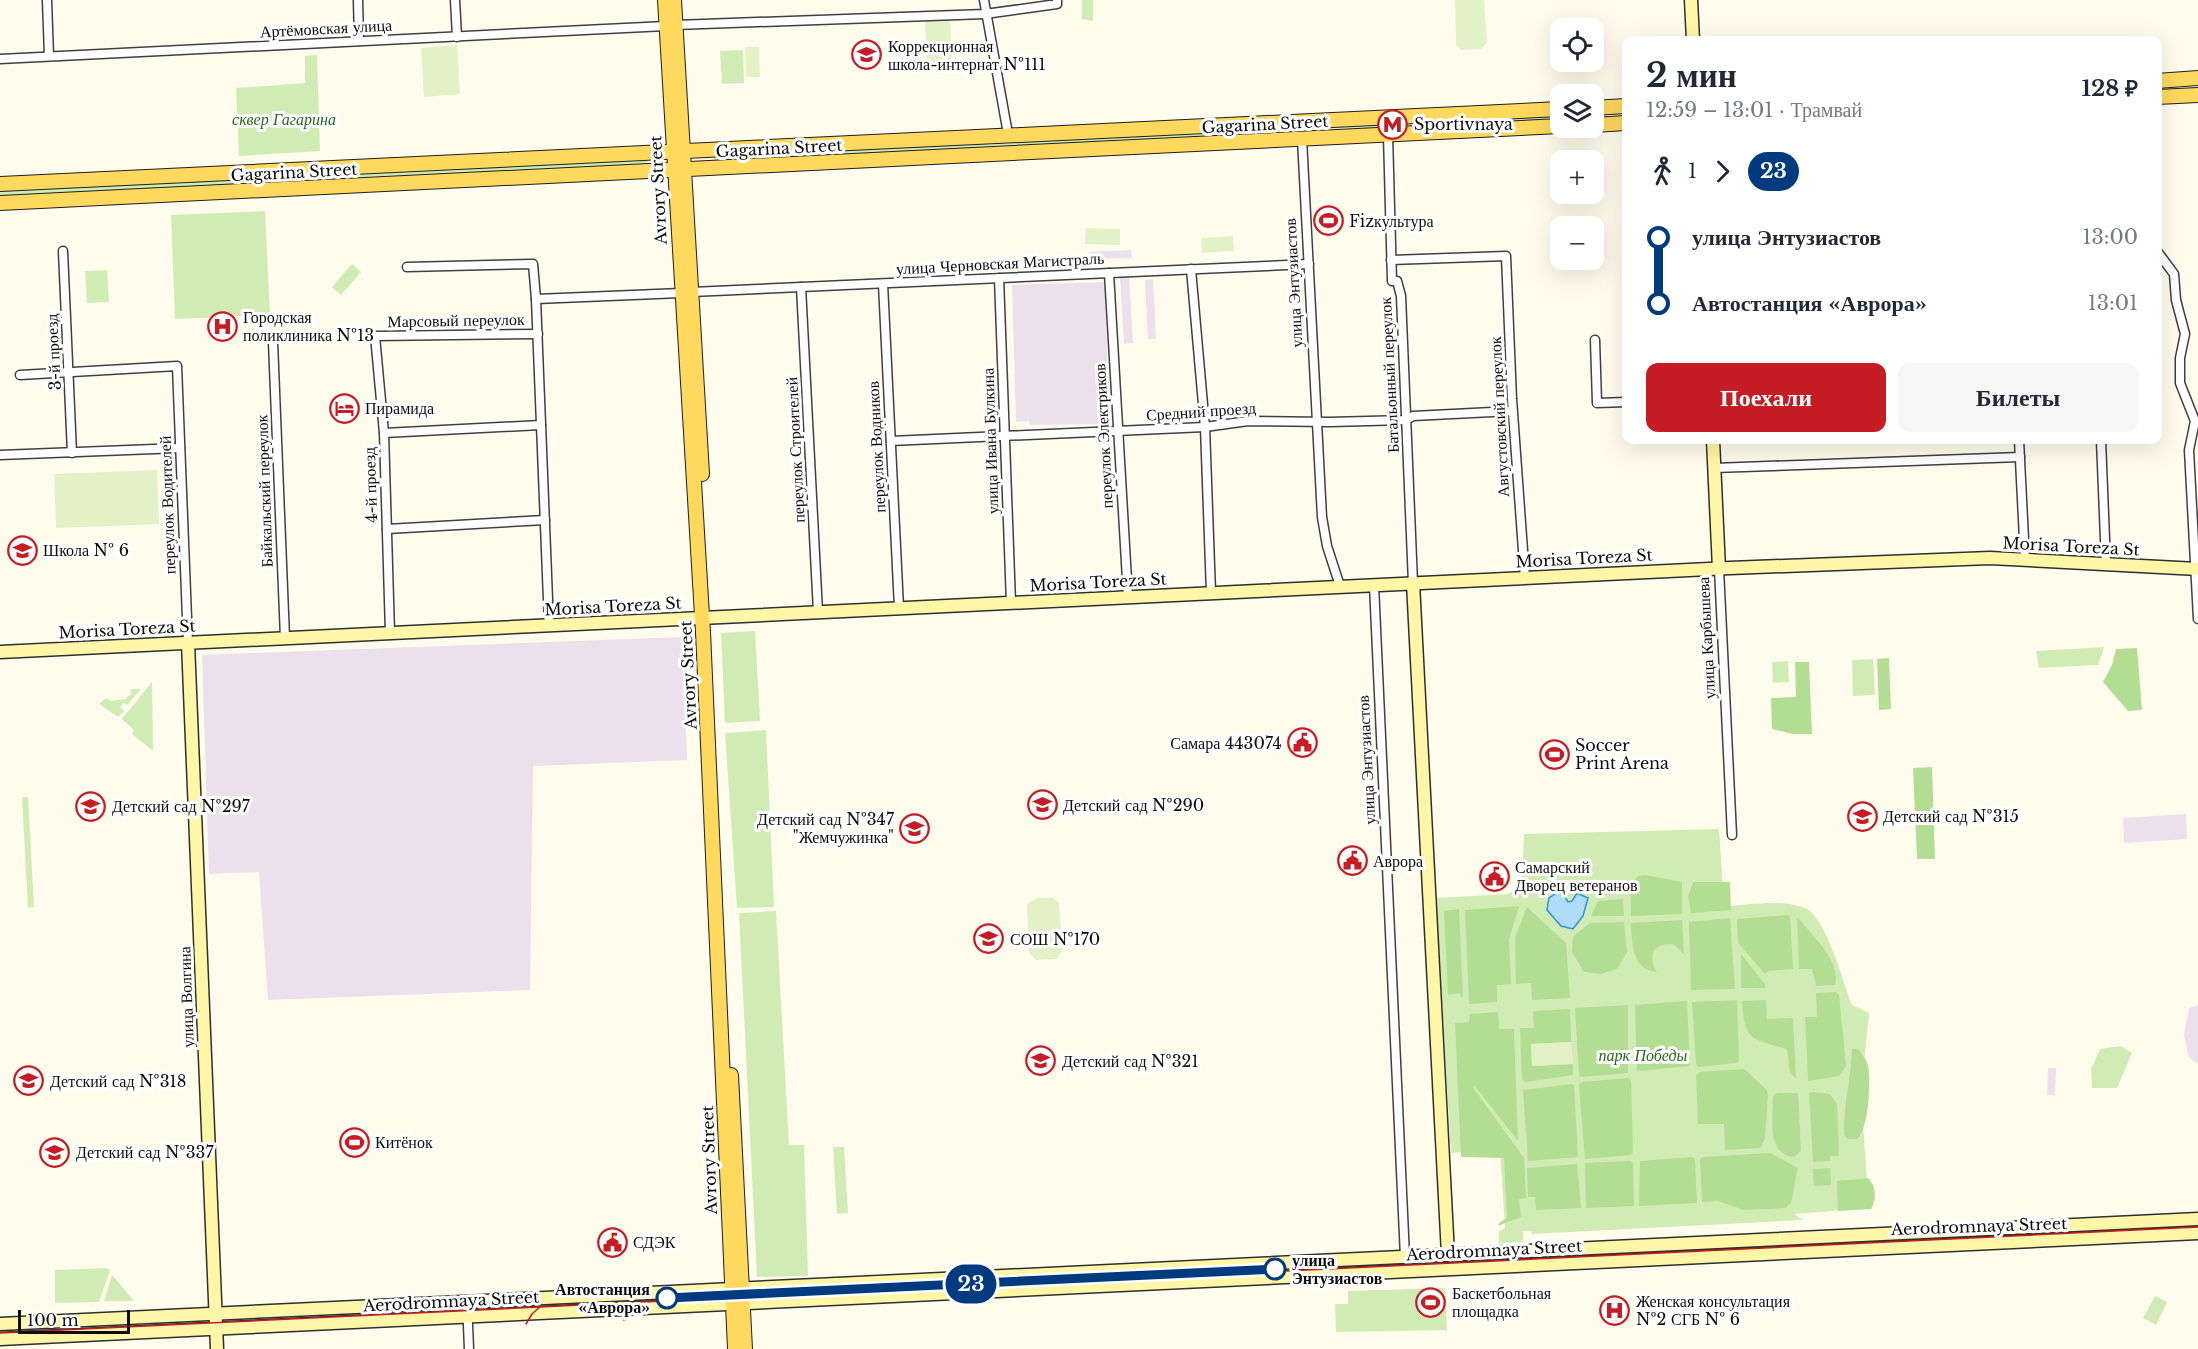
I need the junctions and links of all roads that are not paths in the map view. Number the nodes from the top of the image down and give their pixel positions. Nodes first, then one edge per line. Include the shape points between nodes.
1 (47, 0) edge
2 (358, 0) edge
3 (455, 0) edge
4 (665, 0) edge
5 (674, 0) edge
6 (984, 0) edge
7 (1057, 0) edge
8 (1691, 0) edge
9 (985, 14) junction
10 (665, 26) junction
11 (1693, 36) edge
12 (457, 37) junction
13 (359, 41) junction
14 (49, 56) junction
15 (0, 59) edge
16 (2198, 78) edge
17 (2162, 81) edge
18 (2198, 95) edge
19 (2162, 97) edge
20 (1622, 106) edge
21 (1604, 107) edge
22 (1550, 109) edge
23 (1301, 120) junction
24 (1622, 123) edge
25 (1604, 124) edge
26 (1550, 127) edge
27 (1008, 134) junction
28 (1388, 135) junction
29 (1302, 139) junction
30 (678, 152) junction
31 (679, 169) junction
32 (0, 184) edge
33 (0, 203) edge
34 (63, 250) dead end
35 (2162, 257) edge
36 (1391, 260) junction
37 (1309, 264) junction
38 (407, 267) dead end
39 (1191, 269) junction
40 (1109, 273) junction
41 (999, 278) junction
42 (883, 284) junction
43 (801, 287) junction
44 (686, 293) junction
45 (536, 299) junction
46 (538, 334) junction
47 (375, 336) joint
48 (1594, 339) dead end
49 (273, 342) dead end
50 (70, 372) junction
51 (20, 375) dead end
52 (1622, 402) edge
53 (1512, 411) junction
54 (1406, 420) junction
55 (1316, 421) junction
56 (541, 425) junction
57 (1205, 427) junction
58 (1118, 432) junction
59 (384, 433) junction
60 (1005, 435) junction
61 (891, 441) junction
62 (1713, 444) edge
63 (2019, 444) edge
64 (2101, 444) edge
65 (180, 448) junction
66 (72, 453) junction
67 (0, 455) edge
68 (2020, 457) junction
69 (1714, 468) junction
70 (545, 520) junction
71 (387, 529) junction
72 (2025, 559) junction
73 (2106, 564) junction
74 (1719, 568) junction
75 (2197, 569) edge
76 (1525, 578) junction
77 (1413, 583) junction
78 (1374, 585) junction
79 (1340, 586) junction
80 (1211, 593) junction
81 (1128, 597) junction
82 (1011, 603) junction
83 (899, 608) junction
84 (818, 612) junction
85 (706, 618) junction
86 (2198, 619) edge
87 (549, 625) junction
88 (390, 633) junction
89 (285, 638) junction
90 (188, 643) junction
91 (0, 652) edge
92 (1732, 835) dead end
93 (2198, 1219) edge
94 (2198, 1233) edge
95 (1448, 1255) junction
96 (1405, 1257) junction
97 (737, 1289) junction
98 (467, 1302) junction
99 (737, 1304) junction
100 (216, 1314) junction
101 (468, 1317) junction
102 (0, 1324) edge
103 (216, 1329) junction
104 (0, 1339) edge
105 (217, 1349) edge
106 (469, 1349) edge
107 (735, 1349) edge
108 (745, 1349) edge

1 - 14 street
2 - 13 street
3 - 12 street
4 - 10 main road, Avrory Street
5 - 10 main road, Avrory Street
6 - 9 street
7 - 9 street, Артёмовская улица via 1057,4
8 - 11 main road
9 - 10 street, Артёмовская улица
9 - 27 street
10 - 12 street, Артёмовская улица
10 - 30 main road, Avrory Street
12 - 13 street, Артёмовская улица
13 - 14 street, Артёмовская улица
14 - 15 street, Артёмовская улица
16 - 17 main road
18 - 19 main road
20 - 21 main road
22 - 23 main road, Gagarina Street
23 - 27 main road, Gagarina Street
23 - 29 main road, улица Энтузиастов
24 - 25 main road
26 - 28 main road, Gagarina Street
27 - 30 main road, Gagarina Street
28 - 29 main road, Gagarina Street
28 - 36 street, Батальонный переулок
29 - 31 main road, Gagarina Street
29 - 37 street, улица Энтузиастов
30 - 31 main road, Avrory Street
30 - 32 main road, Gagarina Street
31 - 33 main road, Gagarina Street
31 - 44 main road, Avrory Street
34 - 50 street, 3-й проезд
35 - 75 street via 2173,270 2184,330 2180,383 2195,421 2189,450
36 - 53 street, Августовский переулок via 1506,256
36 - 54 street, Батальонный переулок via 1392,281 1397,281 1401,296
37 - 39 street, улица Черновская Магистраль
37 - 55 street, улица Энтузиастов
38 - 45 street via 533,264
39 - 40 street, улица Черновская Магистраль
39 - 57 street
40 - 41 street, улица Черновская Магистраль
40 - 58 street, переулок Электриков
41 - 42 street, улица Черновская Магистраль
41 - 60 street, улица Ивана Булкина
42 - 43 street, улица Черновская Магистраль
42 - 61 street, переулок Водников
43 - 44 street, улица Черновская Магистраль
43 - 84 street, переулок Строителей
44 - 45 street, улица Черновская Магистраль
44 - 85 main road, Avrory Street
45 - 46 street
46 - 47 street, Марсовый переулок
46 - 56 street
47 - 59 street, 4-й проезд
48 - 52 street via 1597,403
49 - 89 street, Байкальский переулок
50 - 51 street
50 - 65 street, переулок Водителей via 177,366
50 - 66 street, 3-й проезд
53 - 54 street, Средний проезд via 1413,416
53 - 76 street, Августовский переулок
54 - 55 street, Средний проезд
54 - 77 street, Батальонный переулок
55 - 57 street, Средний проезд via 1248,421
55 - 79 street, улица Энтузиастов via 1324,531
56 - 59 street
56 - 70 street
57 - 58 street, Средний проезд
57 - 80 street
58 - 60 street, Средний проезд
58 - 81 street, переулок Электриков
59 - 71 street, 4-й проезд
60 - 61 street, Средний проезд
60 - 82 street, улица Ивана Булкина
61 - 83 street, переулок Водников
62 - 69 main road, улица Карбышева
63 - 68 street
64 - 73 street
65 - 66 street
65 - 90 street, переулок Водителей
66 - 67 street
68 - 69 street
68 - 72 street
69 - 74 main road, улица Карбышева
70 - 71 street
70 - 87 street
71 - 88 street, 4-й проезд
72 - 73 main road, Morisa Toreza St
72 - 74 main road, Morisa Toreza St
73 - 75 main road, Morisa Toreza St
74 - 76 main road, Morisa Toreza St
74 - 92 street, улица Карбышева
75 - 86 street
76 - 77 main road, Morisa Toreza St
77 - 78 main road, Morisa Toreza St
77 - 95 main road
78 - 79 main road, Morisa Toreza St
78 - 96 street, улица Энтузиастов
79 - 80 main road, Morisa Toreza St
80 - 81 main road, Morisa Toreza St
81 - 82 main road, Morisa Toreza St
82 - 83 main road, Morisa Toreza St
83 - 84 main road, Morisa Toreza St
84 - 85 main road, Morisa Toreza St
85 - 87 main road, Morisa Toreza St
85 - 97 main road, Avrory Street
87 - 88 main road, Morisa Toreza St
88 - 89 main road, Morisa Toreza St
89 - 90 main road, Morisa Toreza St
90 - 91 main road, Morisa Toreza St
90 - 100 main road, улица Волгина
93 - 95 main road, Aerodromnaya Street
94 - 99 main road, Aerodromnaya Street
95 - 96 main road, Aerodromnaya Street
96 - 97 main road, Aerodromnaya Street
97 - 98 main road, Aerodromnaya Street
97 - 99 main road, Avrory Street
98 - 100 main road, Aerodromnaya Street
98 - 101 street
99 - 101 main road, Aerodromnaya Street
99 - 107 main road, Avrory Street
99 - 108 main road, Avrory Street
100 - 102 main road, Aerodromnaya Street
100 - 103 main road, улица Волгина
101 - 103 main road, Aerodromnaya Street
101 - 106 street
103 - 104 main road, Aerodromnaya Street
103 - 105 main road, улица Волгина

